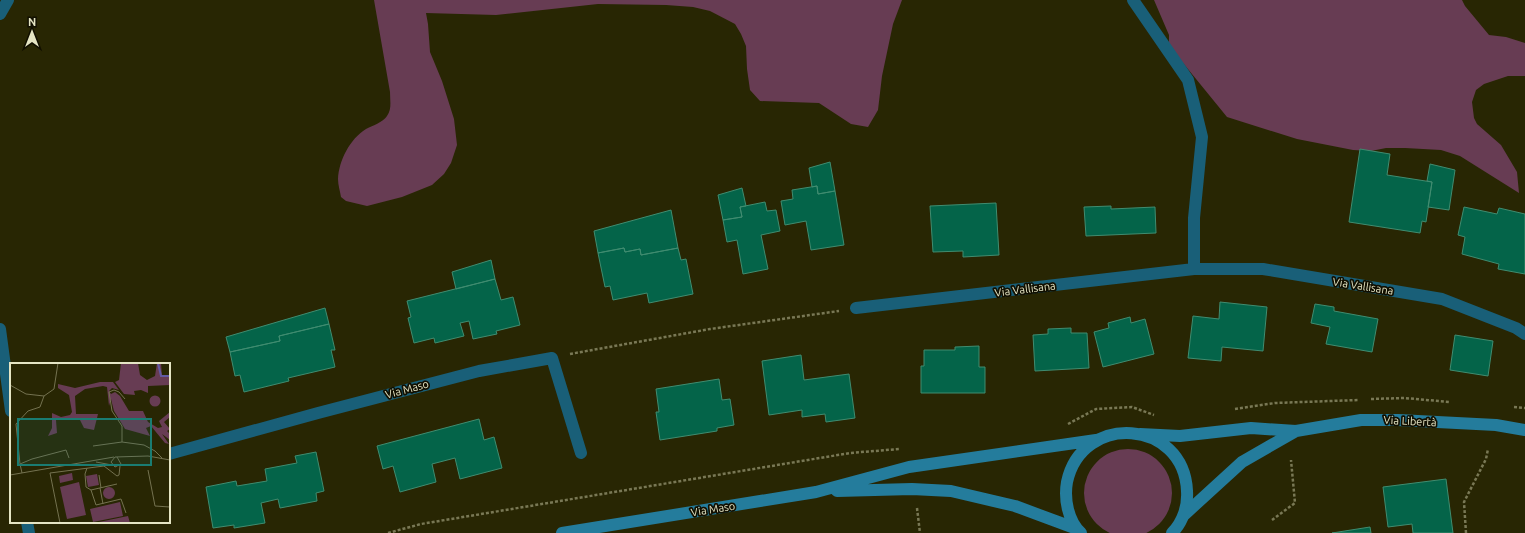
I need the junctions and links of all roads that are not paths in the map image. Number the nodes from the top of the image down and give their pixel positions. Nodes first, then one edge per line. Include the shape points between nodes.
1 (8, 0) edge
2 (1133, 0) edge
3 (0, 14) edge
4 (1194, 269) junction
5 (856, 308) road end
6 (0, 329) edge
7 (1525, 334) edge
8 (10, 404) edge
9 (1296, 430) junction
10 (1525, 430) edge
11 (1140, 434) junction
12 (1096, 440) junction
13 (581, 453) dead end
14 (170, 454) edge
15 (816, 492) junction
16 (1184, 515) junction
17 (27, 523) edge
18 (1079, 531) edge
19 (29, 533) edge
20 (562, 533) edge
21 (1172, 533) edge

1 - 3 street
2 - 4 street via 1188,80 1202,137 1194,218
4 - 5 street, Via Vallisana
4 - 7 street, Via Vallisana via 1263,269 1442,299 1516,328
6 - 8 street
9 - 10 main road, Via Libertà via 1361,420 1496,425
9 - 11 main road, Via Libertà via 1251,428 1180,436
9 - 16 main road, Via Libertà via 1242,462
11 - 12 main road, Via Libertà via 1118,433
11 - 16 main road via 1157,440 1171,451 1181,465 1187,481 1188,498
12 - 15 main road via 909,466
12 - 18 main road via 1080,453 1070,471 1065,491 1068,512
13 - 14 street, Via Maso via 552,358 479,371 318,412
15 - 18 main road via 912,489 951,492 1015,506
15 - 20 main road, Via Maso
16 - 21 main road
17 - 19 street

